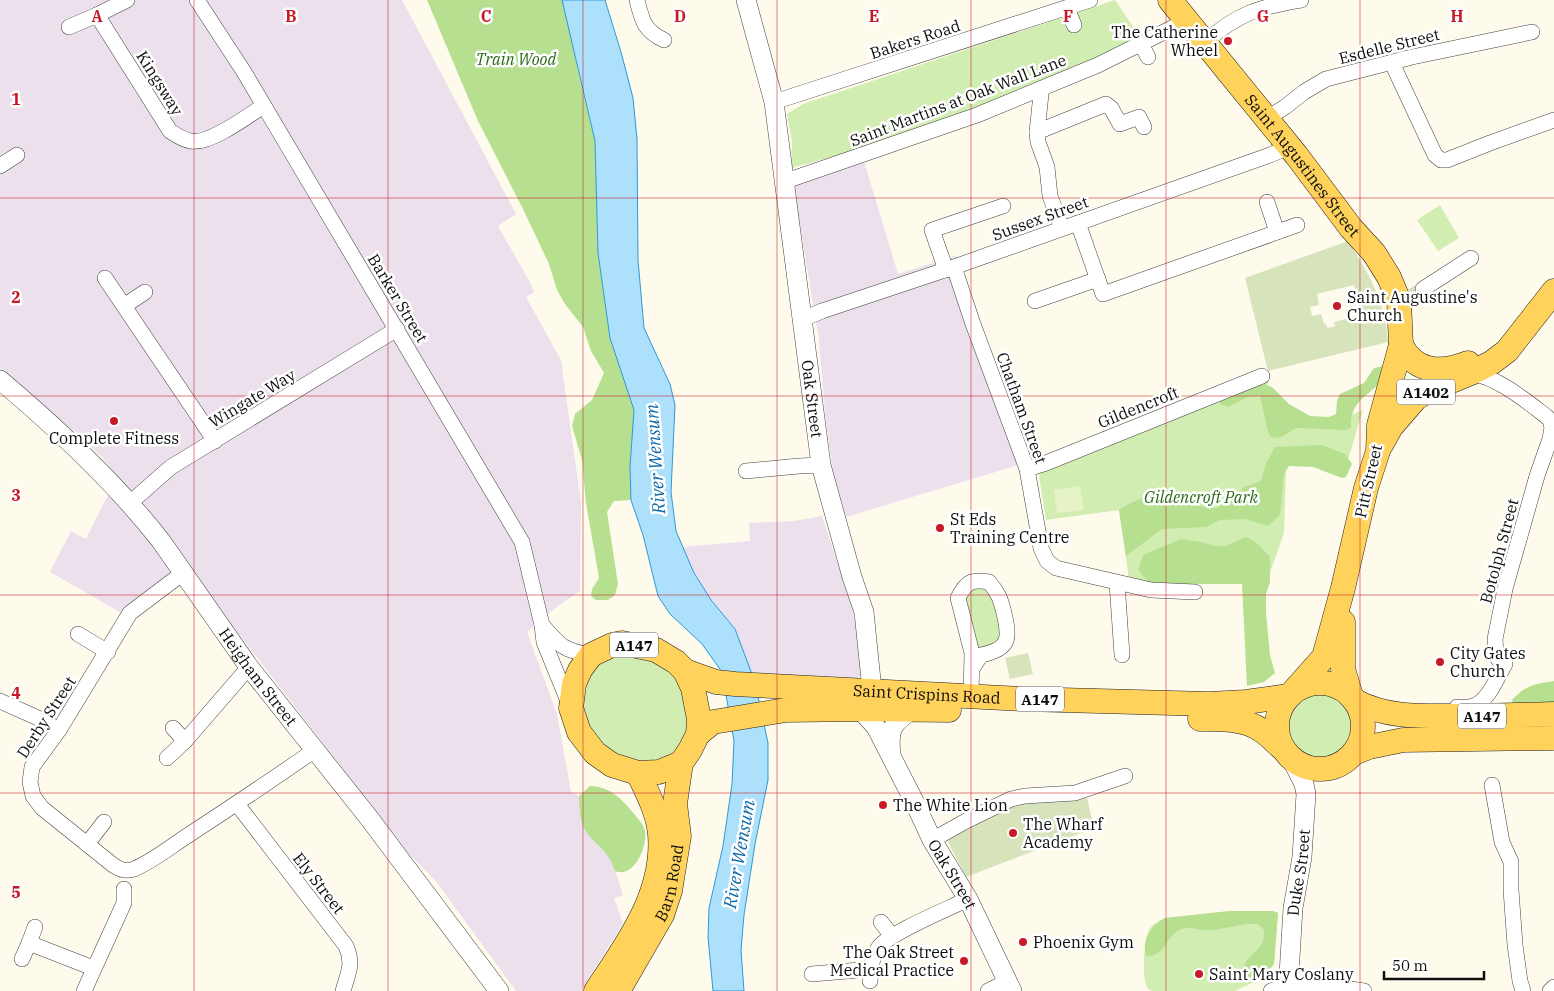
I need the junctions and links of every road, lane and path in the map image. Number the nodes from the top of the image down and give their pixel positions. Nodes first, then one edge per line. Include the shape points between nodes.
1 (127, 0) edge
2 (197, 0) edge
3 (637, 0) edge
4 (746, 0) edge
5 (1090, 0) edge
6 (1170, 0) edge
7 (1301, 0) edge
8 (1067, 8) junction
9 (97, 15) junction
10 (1186, 21) junction
11 (1074, 25) dead end
12 (69, 27) dead end
13 (1532, 32) dead end
14 (664, 40) dead end
15 (1204, 43) junction
16 (1392, 63) junction
17 (1041, 94) dead end
18 (774, 102) junction
19 (264, 106) junction
20 (1266, 119) junction
21 (1549, 122) edge
22 (1144, 127) dead end
23 (1037, 132) junction
24 (1288, 146) junction
25 (17, 155) dead end
26 (0, 166) edge
27 (783, 182) junction
28 (1267, 202) dead end
29 (1003, 206) dead end
30 (1078, 223) junction
31 (1297, 225) dead end
32 (1062, 228) junction
33 (1277, 232) junction
34 (1471, 258) dead end
35 (950, 269) junction
36 (105, 278) dead end
37 (1098, 279) junction
38 (1554, 291) edge
39 (144, 292) dead end
40 (1411, 295) junction
41 (1035, 301) dead end
42 (124, 306) junction
43 (803, 319) junction
44 (397, 330) junction
45 (1523, 330) junction
46 (1401, 345) junction
47 (1471, 373) junction
48 (1262, 376) dead end
49 (0, 380) edge
50 (215, 440) junction
51 (1378, 451) junction
52 (821, 465) junction
53 (1027, 469) junction
54 (746, 472) dead end
55 (130, 503) junction
56 (183, 573) junction
57 (1117, 583) junction
58 (1343, 588) junction
59 (1195, 592) dead end
60 (542, 625) junction
61 (78, 634) dead end
62 (108, 652) junction
63 (591, 655) junction
64 (1122, 655) dead end
65 (248, 667) junction
66 (972, 669) junction
67 (685, 671) junction
68 (1291, 694) junction
69 (971, 696) junction
70 (866, 699) junction
71 (1353, 699) junction
72 (0, 701) edge
73 (571, 708) junction
74 (913, 709) junction
75 (1554, 714) edge
76 (1409, 716) junction
77 (173, 728) dead end
78 (59, 730) junction
79 (698, 734) junction
80 (1553, 739) edge
81 (185, 741) junction
82 (315, 750) junction
83 (1286, 753) junction
84 (1354, 753) junction
85 (167, 758) dead end
86 (891, 758) junction
87 (681, 763) junction
88 (638, 773) junction
89 (1125, 776) dead end
90 (1492, 785) dead end
91 (237, 804) junction
92 (104, 822) dead end
93 (932, 840) junction
94 (87, 844) junction
95 (124, 889) dead end
96 (968, 899) junction
97 (881, 922) dead end
98 (35, 927) dead end
99 (892, 936) junction
100 (29, 943) junction
101 (22, 959) dead end
102 (93, 968) junction
103 (812, 974) dead end
104 (1010, 986) edge
105 (1554, 987) edge
106 (1282, 989) edge
107 (84, 991) edge
108 (343, 991) edge
109 (499, 991) edge
110 (596, 991) edge
111 (618, 991) edge
112 (988, 991) edge
113 (1364, 991) edge
114 (1523, 991) edge
115 (1550, 991) edge

1 - 9 street
2 - 19 street, Barker Street
3 - 14 street via 647,29
4 - 18 street, Oak Street
5 - 8 street, Bakers Road
6 - 10 main road, Saint Augustines Street / A1402
7 - 15 street via 1242,15
8 - 11 street
8 - 18 street, Bakers Road
9 - 12 street
9 - 19 street, Kingsway via 163,122 179,137 192,142 207,140
10 - 15 main road, Saint Augustines Street / A1402
10 - 27 street, Saint Martins at Oak Wall Lane via 1145,50 977,115
13 - 16 street, Esdelle Street
15 - 20 main road, Saint Augustines Street / A1402
16 - 20 street, Esdelle Street via 1320,82
16 - 21 street via 1435,155 1441,160
17 - 23 street
18 - 27 street, Oak Street
19 - 44 street, Barker Street
20 - 24 main road, Saint Augustines Street / A1402
22 - 23 street via 1139,117 1120,124 1106,104
23 - 32 street via 1047,167 1050,196
24 - 30 street, Sussex Street via 1270,156
24 - 40 main road, Saint Augustines Street / A1402 via 1374,253 1389,277
25 - 26 street
27 - 43 street, Oak Street
28 - 33 street
29 - 35 street, Chatham Street via 932,230
30 - 32 street, Sussex Street
30 - 37 street
31 - 33 street
32 - 35 street, Sussex Street
33 - 37 street via 1103,294
34 - 40 street
35 - 43 street, Sussex Street
35 - 53 street, Chatham Street
36 - 42 street
37 - 41 street
38 - 45 main road, A1402
39 - 42 street
40 - 46 main road, Saint Augustines Street / A1402
42 - 50 street
43 - 52 street, Oak Street
44 - 50 street, Wingate Way
44 - 60 street, Barker Street via 522,542
45 - 46 main road, A1402 via 1472,361 1445,370 1422,368 1413,362
45 - 47 main road, A1402 via 1507,351
46 - 51 main road, Pitt Street / A1402 via 1379,425
47 - 51 main road, A1402 via 1416,398 1391,427
47 - 76 street, Botolph Street via 1488,376 1546,416 1552,427 1550,439 1502,600 1495,639 1496,655 1505,664 1479,703
48 - 53 street, Gildencroft
49 - 55 street, Heigham Street via 60,433
50 - 55 street, Wingate Way via 171,467
51 - 58 main road, Pitt Street / A1402
52 - 54 street
52 - 70 street, Oak Street via 864,612
53 - 57 street, Chatham Street via 1041,548 1047,561 1056,568
55 - 56 street, Heigham Street
56 - 62 street, Derby Street via 130,614
56 - 65 street, Heigham Street
57 - 59 street, Chatham Street via 1151,590
57 - 64 street
58 - 68 main road, Pitt Street / A1402 via 1324,657
58 - 71 main road, Pitt Street / A1402 via 1343,668
60 - 63 street, Barker Street via 571,652
60 - 73 street, Barker Street via 544,642
61 - 62 street
62 - 78 street, Derby Street
63 - 67 main road, Barn Road / A147 via 622,643 656,650
63 - 73 main road, A147 via 574,684
65 - 81 street
65 - 82 street, Heigham Street
66 - 66 street via 972,653 958,598 964,586 976,580 989,582 1000,596 1009,634 1004,645 980,655
66 - 69 street
67 - 70 main road, Saint Crispins Road / A147 via 716,682
67 - 79 main road, Barn Road / A147 via 697,702
68 - 69 main road, Saint Crispins Road / A147 via 1209,704
68 - 71 main road, Saint Crispins Road via 1303,686 1322,683 1341,688
68 - 83 main road via 1279,712 1277,730
69 - 70 main road, Saint Crispins Road / A147
70 - 74 main road, Saint Crispins Road / A147
70 - 79 main road, Saint Crispins Road / A147 via 727,719 713,722
70 - 86 street, Oak Street
71 - 76 main road, Saint Crispins Road / A147 via 1370,708
71 - 84 main road via 1362,713 1363,727 1361,741
72 - 78 street
73 - 88 main road, A147 via 579,732 595,753 612,765
74 - 83 main road, Saint Crispins Road / A147 via 1224,719 1260,728
74 - 86 street, Oak Street via 899,718 893,727 889,737
75 - 76 main road, Saint Crispins Road / A147
77 - 81 street
78 - 94 street, Derby Street via 32,767 30,782 33,796 42,808
79 - 87 main road, Barn Road / A147
80 - 84 main road, Saint Crispins Road / A147 via 1403,740
81 - 85 street
82 - 91 street
82 - 109 street, Heigham Street
83 - 84 main road, Saint Crispins Road via 1303,766 1316,769 1331,768
83 - 106 street, Duke Street via 1304,784 1306,804 1302,857
86 - 93 street, Oak Street
87 - 88 main road, A147 via 659,772
87 - 111 main road, Barn Road / A147 via 676,804 679,836 670,891 662,915
88 - 110 main road, Barn Road via 653,804 660,834 657,877 641,921
89 - 93 street via 1076,793 1011,799
90 - 114 street via 1502,842 1511,862 1515,945
91 - 94 street, Derby Street via 134,868 120,870
91 - 108 street, Ely Street via 346,946 351,957
92 - 94 street
93 - 96 street, Oak Street
95 - 102 street via 124,903
96 - 99 street
96 - 104 street, Oak Street
97 - 99 street
98 - 100 street
99 - 103 street via 879,947 872,960 871,975
100 - 101 street
100 - 102 street
102 - 107 street
104 - 112 street
105 - 115 street
106 - 113 street via 1324,986

